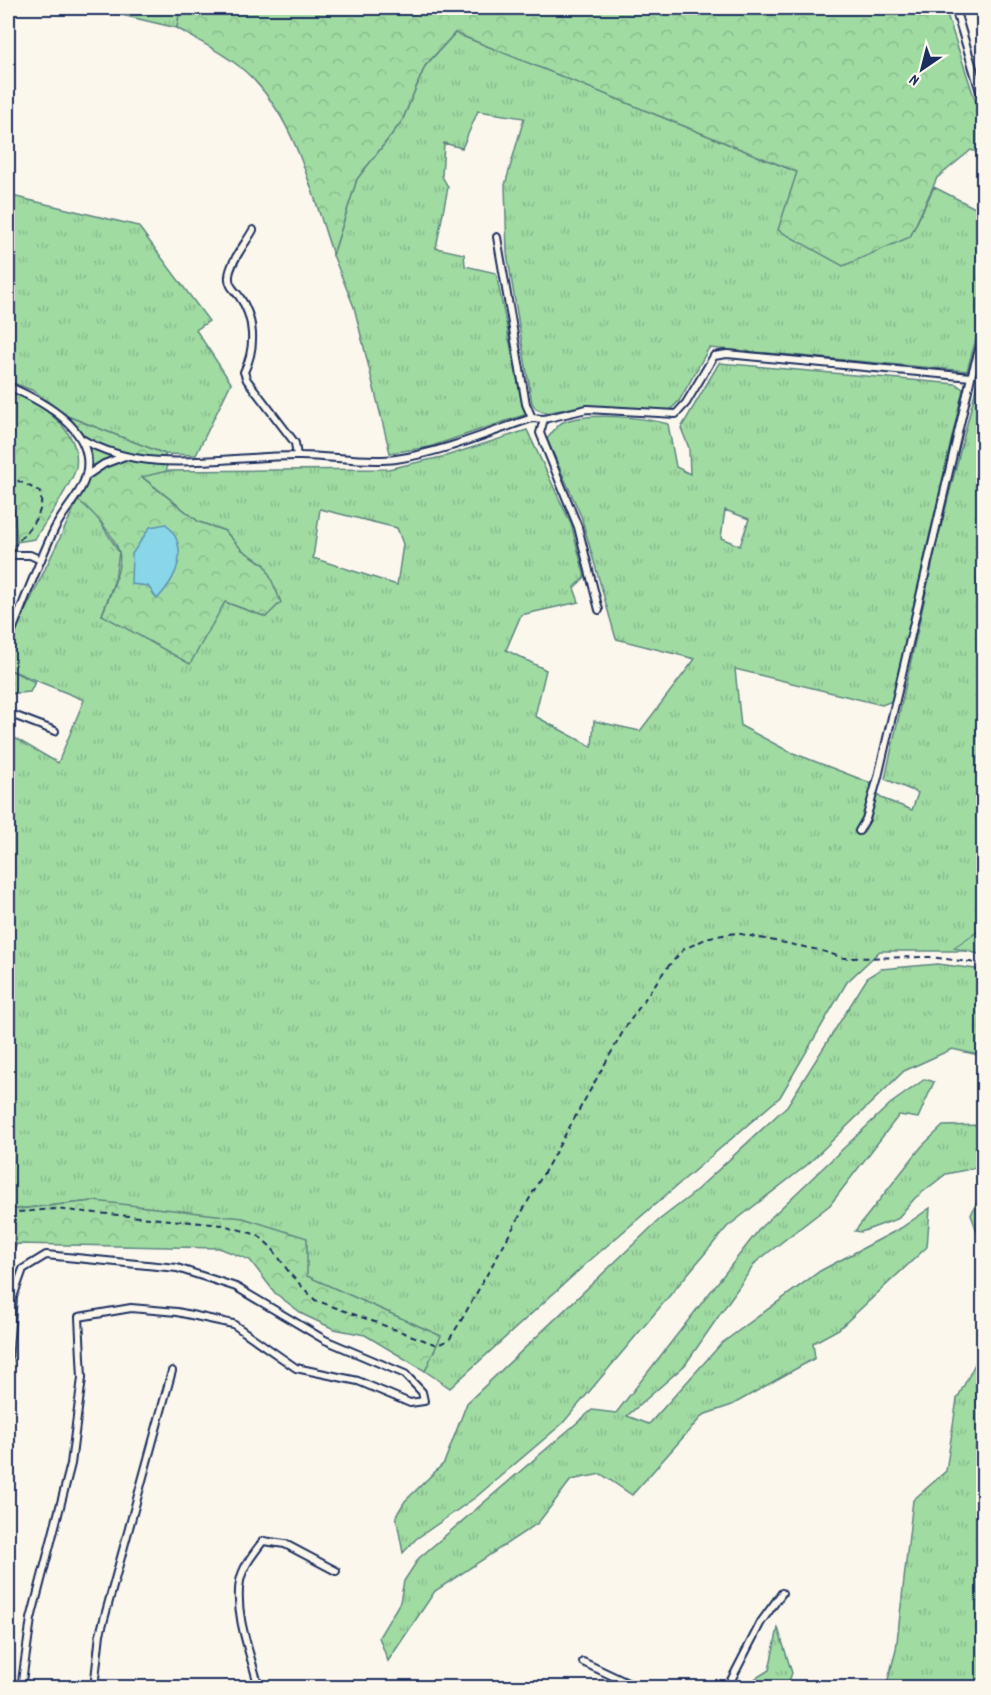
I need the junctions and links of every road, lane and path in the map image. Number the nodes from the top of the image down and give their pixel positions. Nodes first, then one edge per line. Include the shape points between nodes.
1 (955, 8) edge
2 (984, 105) edge
3 (253, 231) dead end
4 (497, 237) dead end
5 (984, 333) edge
6 (970, 377) junction
7 (8, 386) edge
8 (532, 418) junction
9 (544, 419) junction
10 (80, 438) junction
11 (127, 456) junction
12 (297, 456) junction
13 (8, 476) edge
14 (86, 476) junction
15 (11, 556) edge
16 (41, 560) junction
17 (599, 610) dead end
18 (8, 641) edge
19 (8, 713) edge
20 (55, 731) dead end
21 (859, 831) dead end
22 (984, 964) edge
23 (8, 1213) edge
24 (8, 1362) edge
25 (172, 1371) dead end
26 (336, 1571) dead end
27 (782, 1593) dead end
28 (583, 1662) dead end
29 (21, 1688) edge
30 (94, 1688) edge
31 (259, 1688) edge
32 (638, 1688) edge
33 (727, 1688) edge

1 - 2 lane
3 - 12 lane via 229,272 231,287 253,326 244,372 295,442
4 - 8 lane via 526,404
5 - 6 lane
6 - 9 lane via 727,354 714,356 676,414 587,409
6 - 21 lane via 878,777
7 - 10 lane via 37,399 69,423
8 - 9 lane
8 - 12 lane via 431,452 394,459
9 - 17 lane via 540,433 578,527
10 - 11 lane via 102,451
10 - 14 lane via 87,450
11 - 12 lane via 173,463
11 - 14 lane
13 - 15 path via 39,491 43,499 41,513
14 - 16 lane
15 - 16 lane via 30,555
16 - 18 lane
19 - 20 lane
22 - 23 path via 930,957 844,958 736,933 710,937 684,949 665,969 625,1028 462,1319 449,1340 437,1345 315,1300 258,1235 223,1225 54,1209
24 - 29 lane via 13,1297 23,1269 46,1255 177,1268 236,1287 325,1340 405,1374 422,1392 424,1401 411,1403 358,1381 296,1368 232,1324 177,1312 131,1308 79,1317 82,1378 71,1464 30,1619
25 - 30 lane via 100,1634
26 - 31 lane via 285,1544 263,1541 247,1562 240,1582 240,1611
27 - 33 lane via 760,1622
28 - 32 lane

